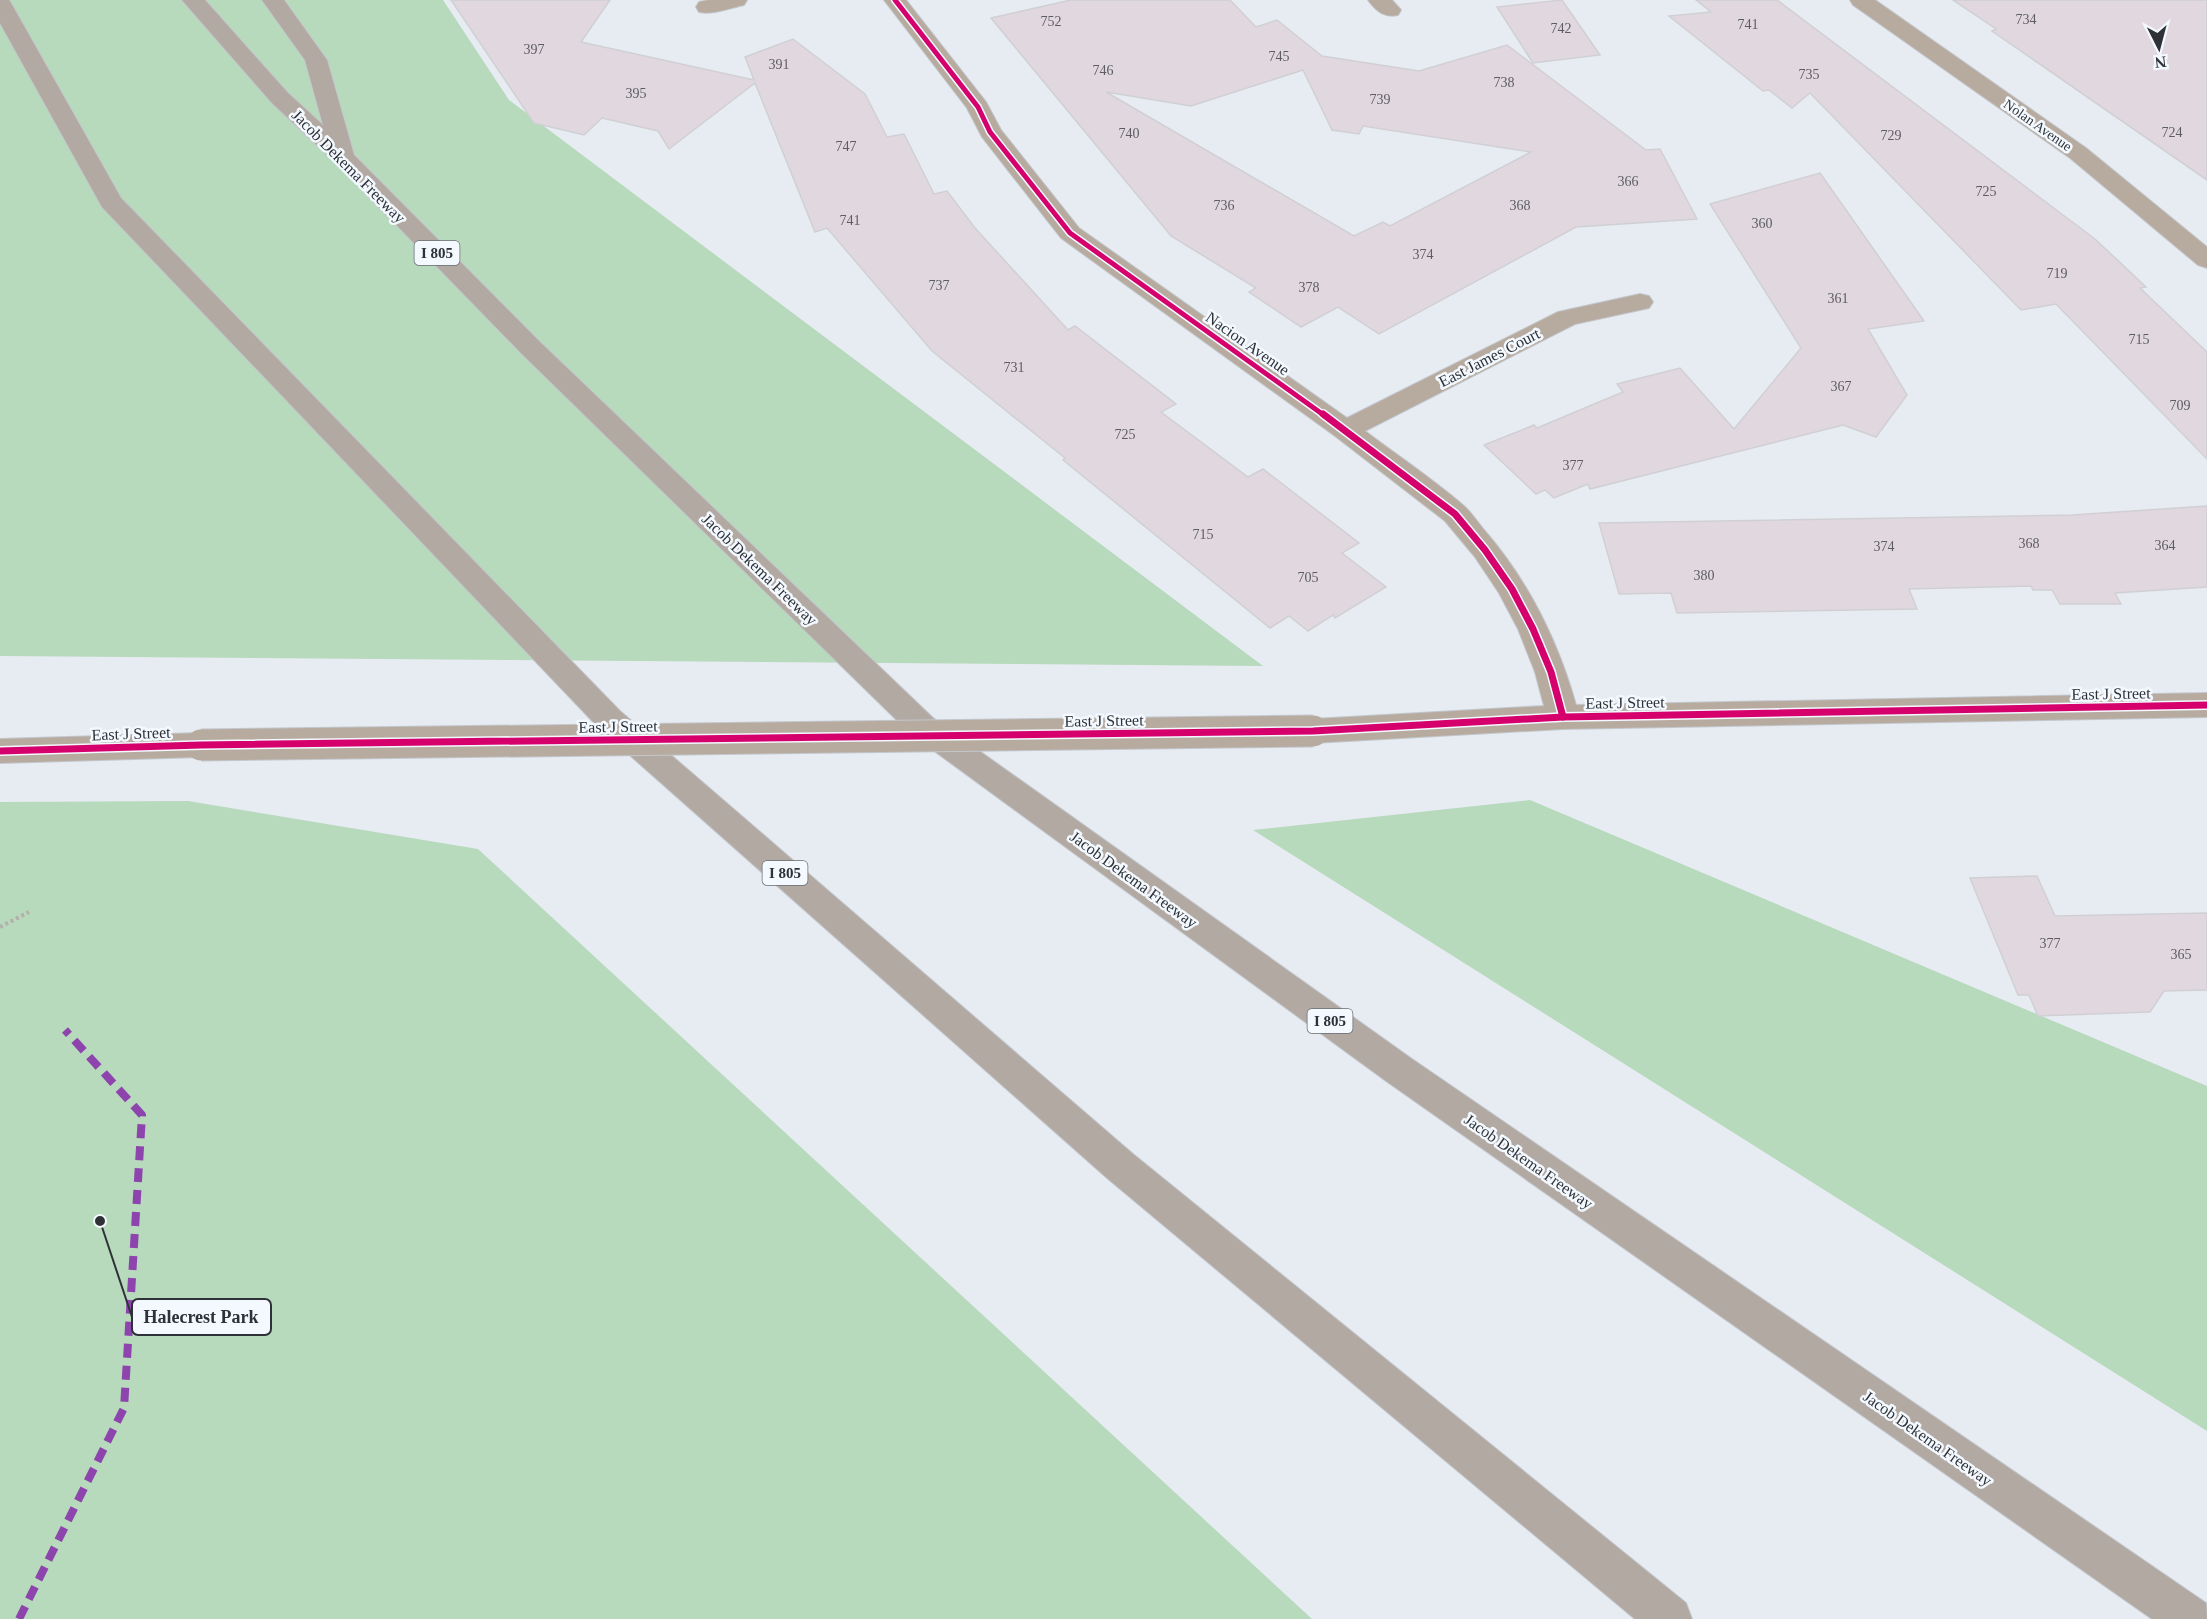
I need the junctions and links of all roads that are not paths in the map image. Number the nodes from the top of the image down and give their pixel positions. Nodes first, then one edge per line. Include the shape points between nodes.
1 (193, 0) edge
2 (273, 0) edge
3 (736, 0) edge
4 (895, 0) edge
5 (1861, 0) edge
6 (707, 7) dead end
7 (3, 11) edge
8 (344, 158) junction
9 (2207, 260) edge
10 (1640, 302) dead end
11 (1345, 430) junction
12 (2207, 705) edge
13 (1563, 717) junction
14 (0, 751) edge
15 (1670, 1619) edge
16 (2190, 1619) edge

1 - 8 highway, Jacob Dekema Freeway / I 805 via 280,98
2 - 8 highway via 316,60
3 - 6 street
4 - 11 street, Nacion Avenue via 978,107 990,132 1070,233
5 - 9 street, Nolan Avenue via 2078,153
7 - 15 highway, I 805 via 111,202 609,719 1120,1166
8 - 16 highway, Jacob Dekema Freeway / I 805 via 540,356 922,726 1399,1070
10 - 11 street, East James Court via 1567,318
11 - 13 street, Nacion Avenue via 1455,514 1485,550 1533,629 1551,672
12 - 13 street, East J Street
13 - 14 street, East J Street, bridge via 1313,731

